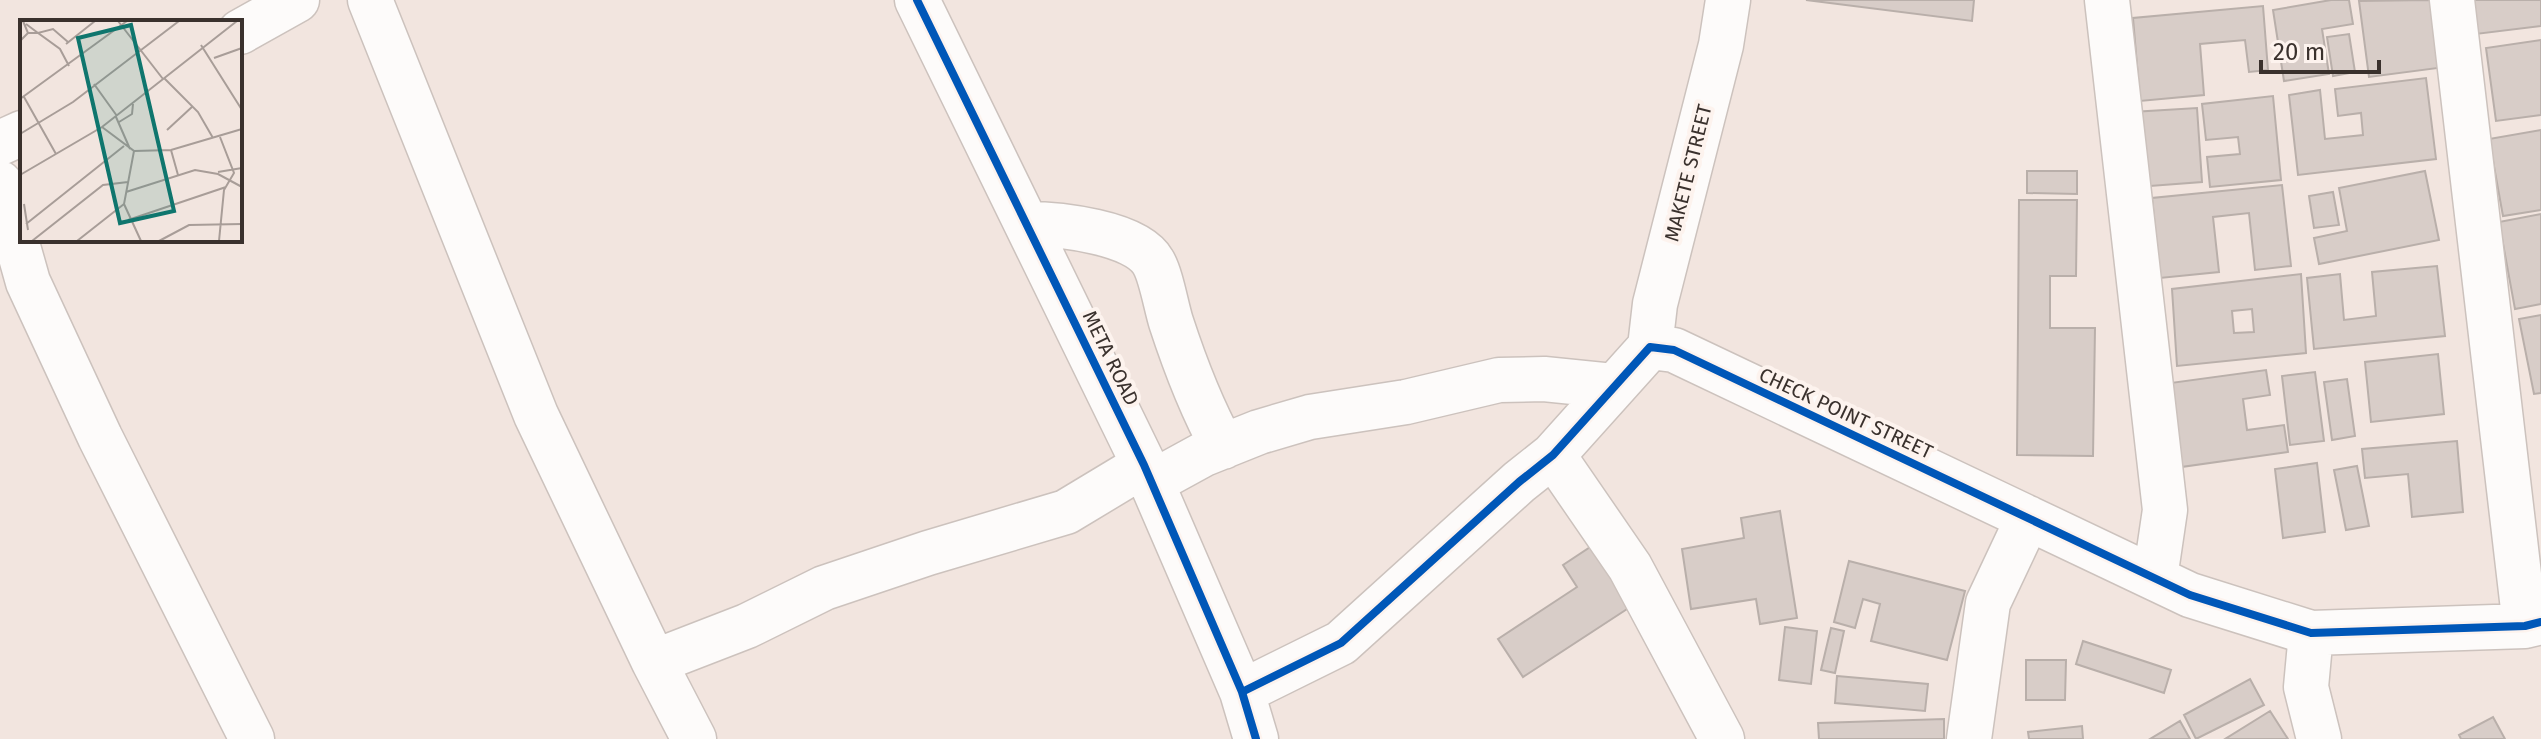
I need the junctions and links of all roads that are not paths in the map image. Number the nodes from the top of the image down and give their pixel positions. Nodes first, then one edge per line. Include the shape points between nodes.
1 (297, 0) edge
2 (370, 0) edge
3 (917, 0) edge
4 (1728, 0) edge
5 (2107, 0) edge
6 (2452, 0) edge
7 (242, 31) edge
8 (20, 134) edge
9 (0, 143) edge
10 (0, 183) edge
11 (1027, 224) junction
12 (1650, 347) junction
13 (1613, 386) junction
14 (1223, 447) junction
15 (1553, 455) junction
16 (1147, 474) junction
17 (2028, 518) junction
18 (2155, 578) junction
19 (2533, 624) edge
20 (2311, 633) junction
21 (654, 662) junction
22 (1242, 692) junction
23 (252, 739) edge
24 (694, 739) edge
25 (1256, 739) edge
26 (1722, 739) edge
27 (1969, 739) edge
28 (2319, 739) edge

1 - 7 street
2 - 21 street via 536,415
3 - 11 street, META ROAD
4 - 12 street, MAKETE STREET via 1655,304
5 - 18 street via 2165,510
6 - 19 street
8 - 9 street
10 - 23 street via 35,296
11 - 14 street via 1092,231 1135,246 1153,261 1184,362
11 - 16 street, META ROAD
12 - 13 street
12 - 17 street, CHECK POINT STREET via 1674,350
13 - 14 street via 1499,380 1310,417
13 - 15 street
14 - 16 street
15 - 22 street via 1341,643
15 - 26 street via 1630,567
16 - 21 street via 1066,512 824,588 747,626
16 - 22 street, META ROAD
17 - 18 street, CHECK POINT STREET
17 - 27 street via 1988,603
18 - 20 street, CHECK POINT STREET via 2190,595
19 - 20 street, CHECK POINT STREET
20 - 28 street via 2306,687
21 - 24 street
22 - 25 street, META ROAD

